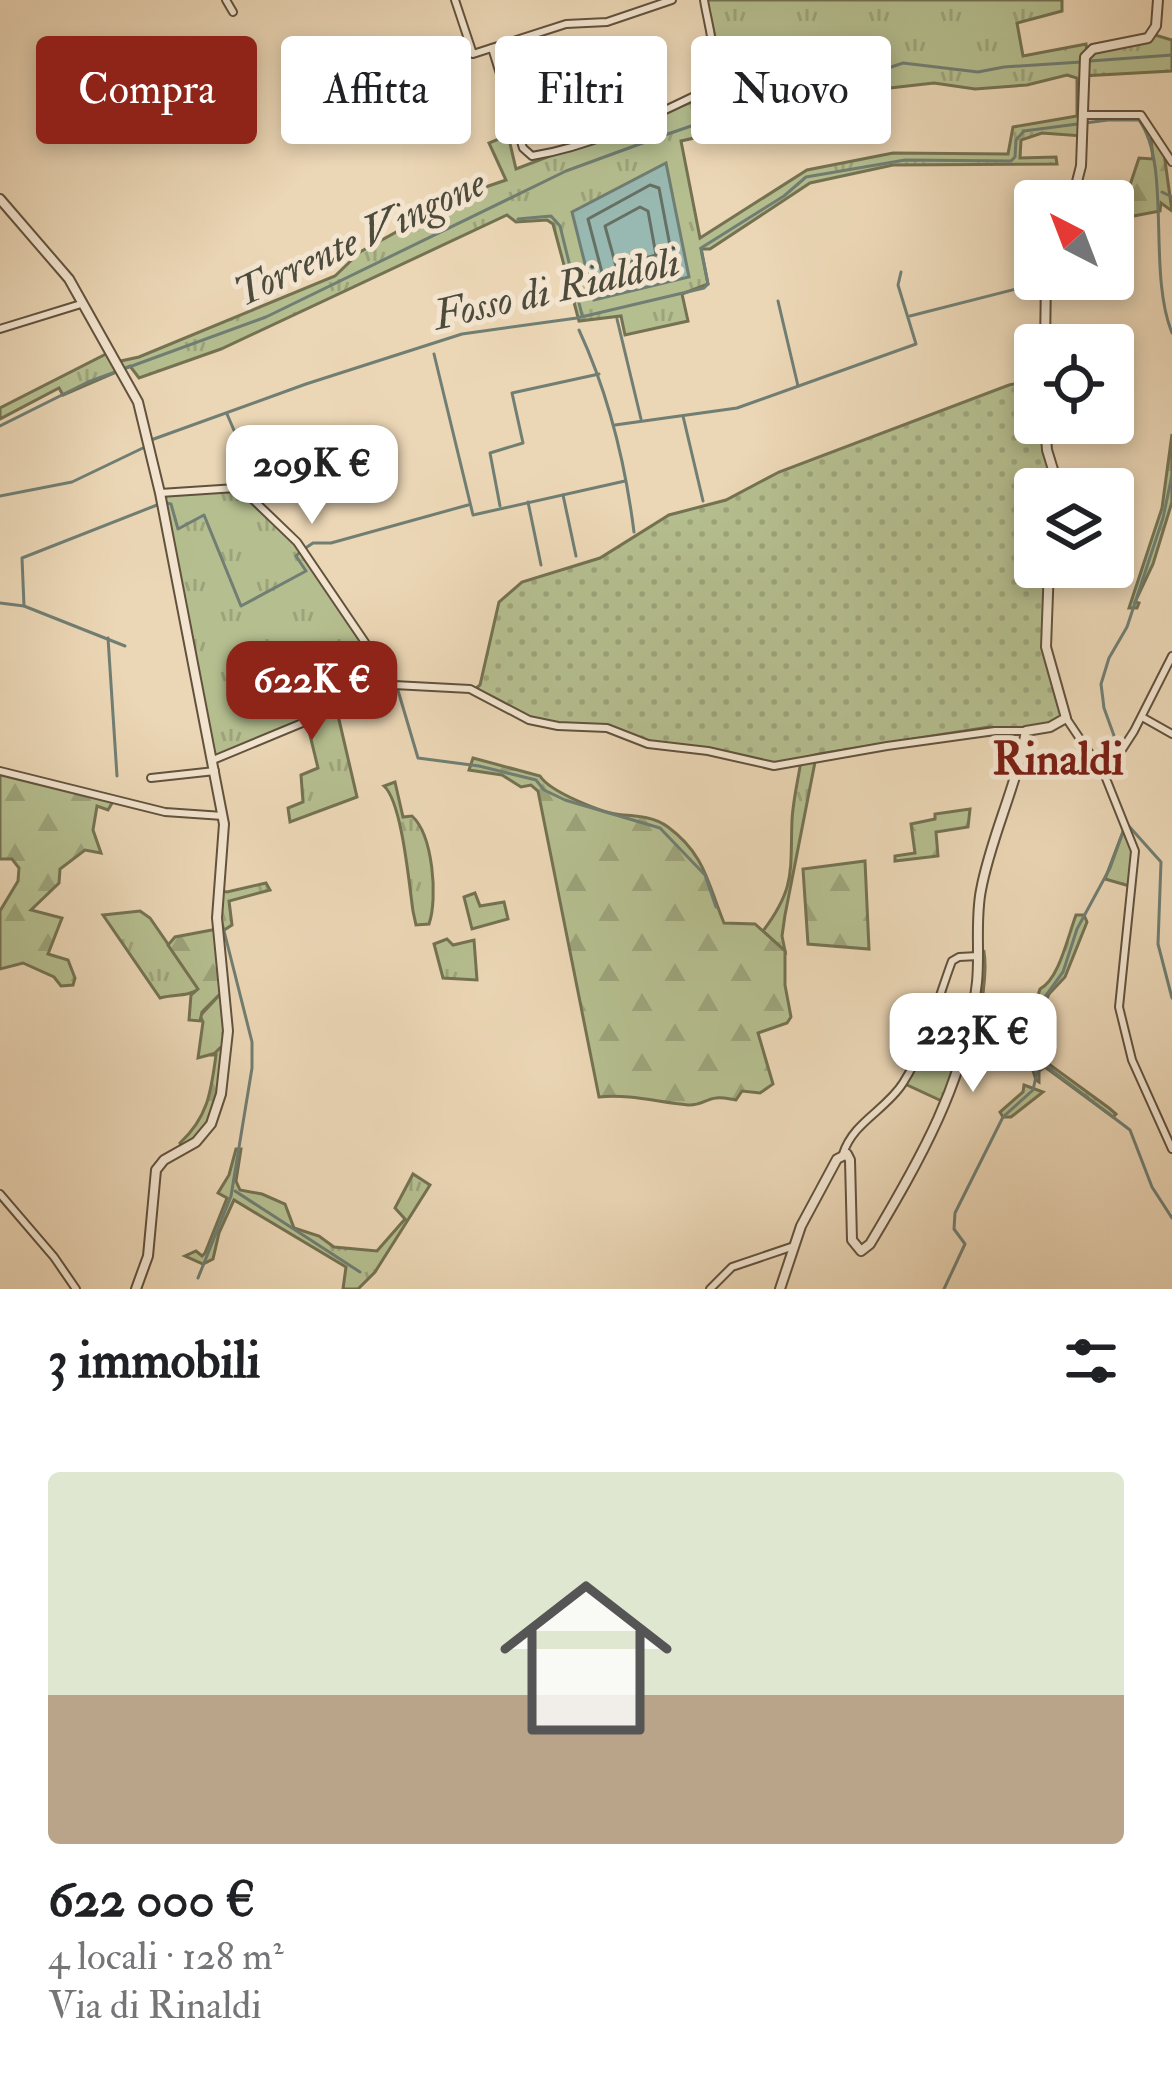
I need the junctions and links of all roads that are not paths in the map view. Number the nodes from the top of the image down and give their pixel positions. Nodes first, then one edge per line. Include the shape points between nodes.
1 (226, 0) edge
2 (455, 0) edge
3 (672, 0) edge
4 (704, 0) edge
5 (1158, 0) edge
6 (233, 12) dead end
7 (492, 48) junction
8 (1082, 121) junction
9 (1172, 162) edge
10 (1079, 180) edge
11 (0, 199) edge
12 (81, 304) junction
13 (0, 329) edge
14 (160, 493) junction
15 (1047, 588) edge
16 (1172, 656) edge
17 (394, 685) junction
18 (1142, 717) junction
19 (1066, 718) junction
20 (1026, 731) junction
21 (1172, 734) edge
22 (213, 760) junction
23 (0, 771) edge
24 (215, 771) junction
25 (1105, 776) junction
26 (151, 778) dead end
27 (223, 816) junction
28 (978, 956) junction
29 (1172, 1149) edge
30 (843, 1154) junction
31 (0, 1194) edge
32 (794, 1246) junction
33 (76, 1289) edge
34 (136, 1289) edge
35 (710, 1289) edge
36 (780, 1289) edge

1 - 6 street
2 - 7 street via 472,55
3 - 7 street
4 - 7 street via 714,67 707,90 554,152 532,156 524,148
5 - 8 street via 1148,38 1086,55
8 - 9 street via 1141,115
8 - 10 street
11 - 12 street
12 - 13 street
12 - 14 street via 138,402
14 - 17 street via 244,491 297,542
14 - 22 street
15 - 19 street via 1046,647
16 - 18 street
17 - 20 street via 470,689 529,720 607,728 648,744 774,766
17 - 22 street
18 - 21 street
18 - 25 street
19 - 20 street
19 - 25 street
20 - 28 street via 980,892
22 - 24 street
23 - 27 street via 165,812
24 - 26 street
24 - 27 street
25 - 29 street via 1136,862 1119,1007 1132,1060
27 - 34 street via 217,919 228,1030 221,1094 196,1142 156,1170 148,1256
28 - 30 street via 952,962 902,1085
28 - 30 street via 949,1099 861,1251 852,1240 850,1160
30 - 32 street
31 - 33 street
32 - 35 street via 732,1267
32 - 36 street

